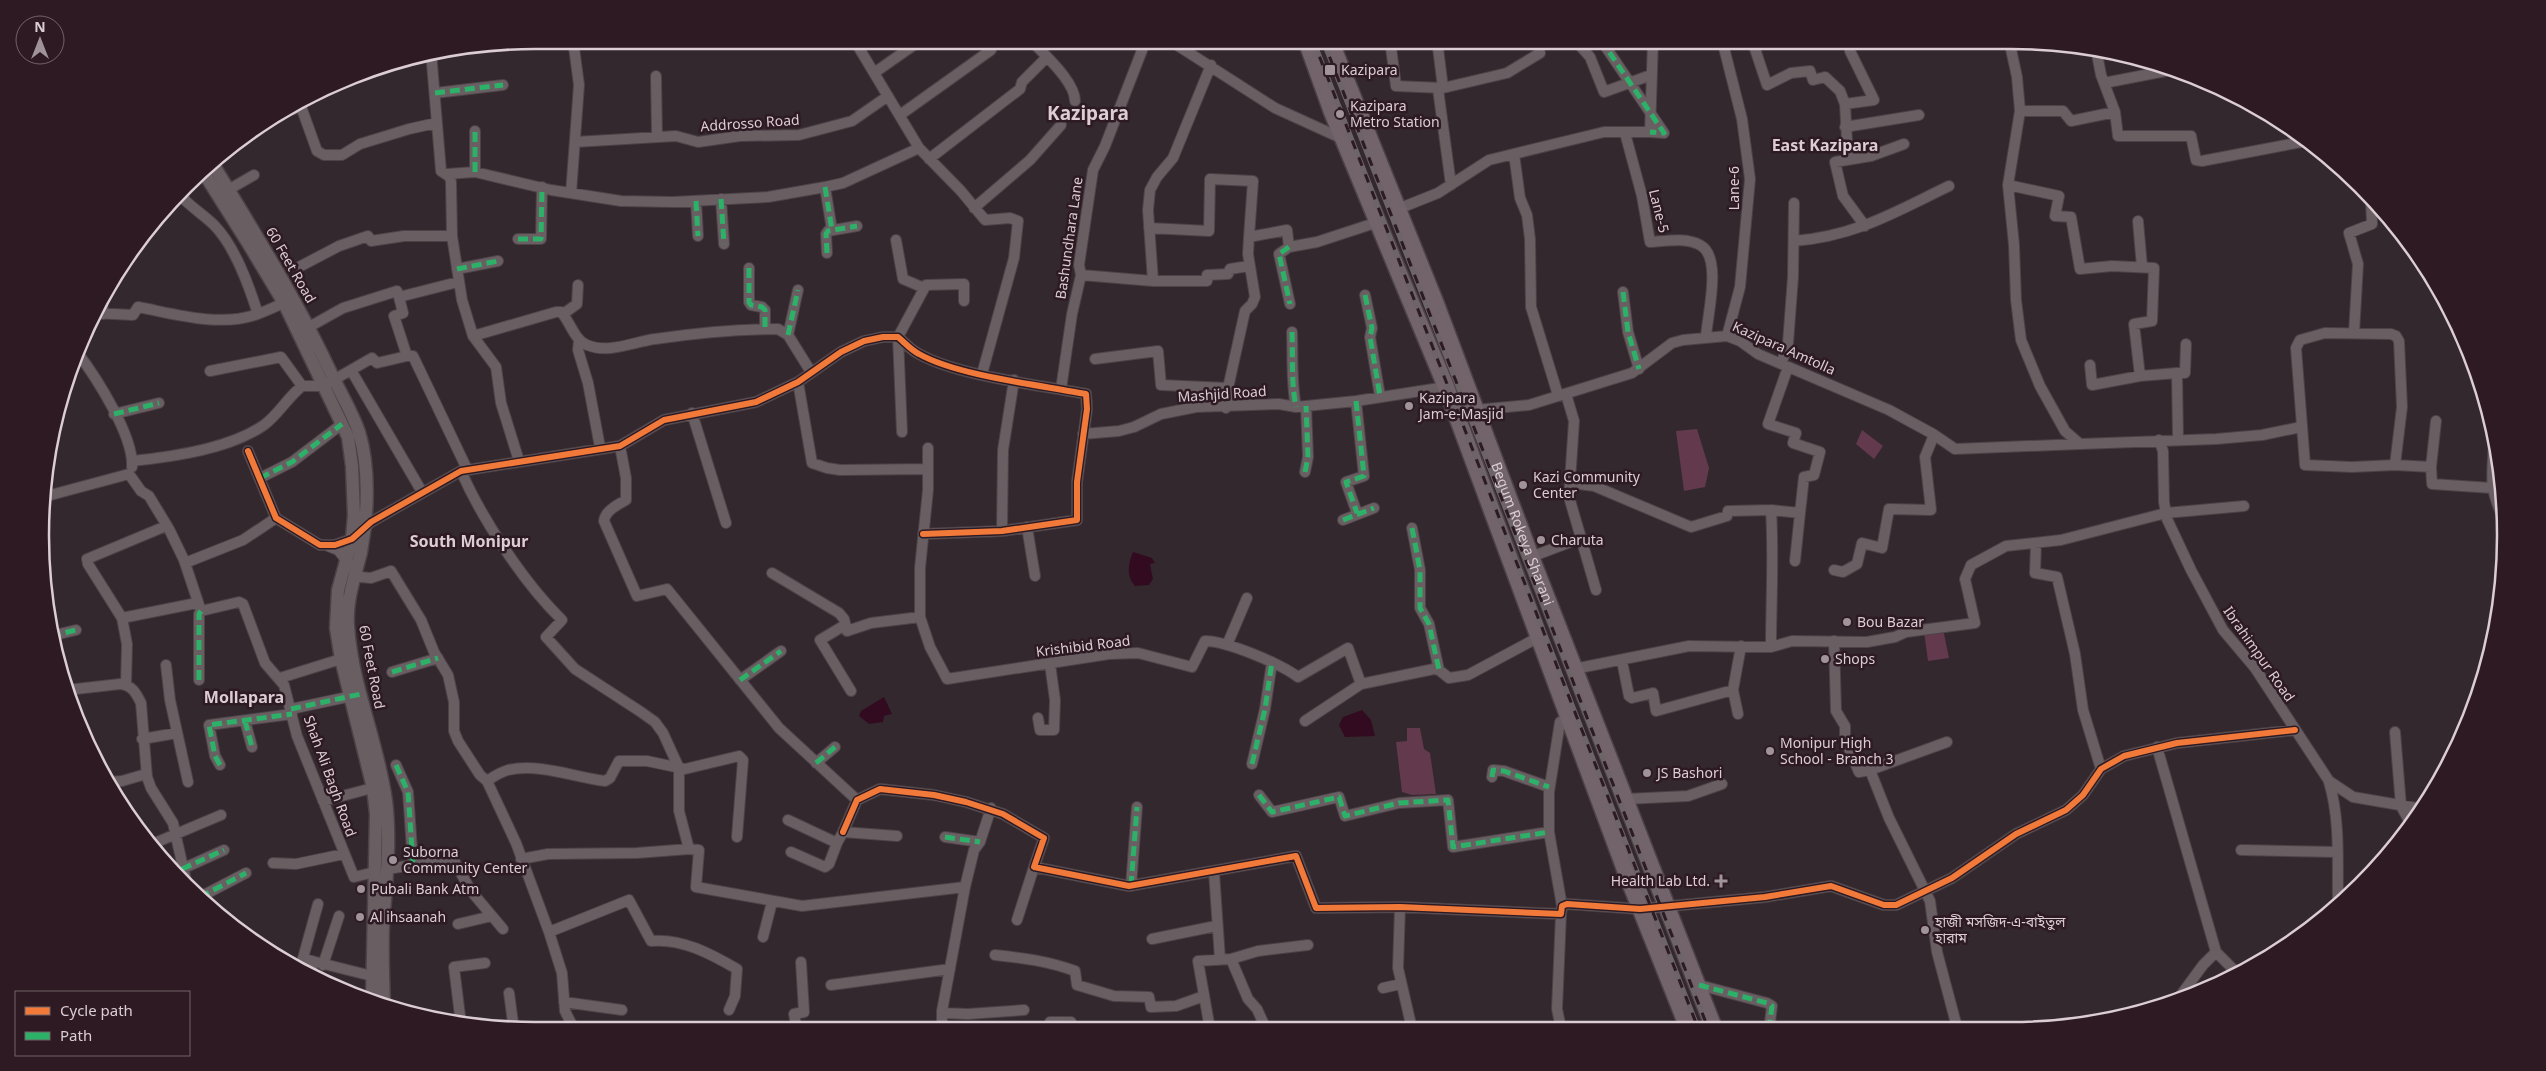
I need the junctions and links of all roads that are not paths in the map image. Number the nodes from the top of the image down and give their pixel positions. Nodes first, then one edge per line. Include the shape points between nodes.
1 (575, 49) edge
2 (860, 49) edge
3 (908, 49) edge
4 (1038, 49) edge
5 (1143, 49) edge
6 (1187, 49) edge
7 (1309, 49) edge
8 (1334, 49) edge
9 (1391, 49) edge
10 (1438, 49) edge
11 (1583, 49) edge
12 (1607, 49) edge
13 (1652, 49) edge
14 (1724, 49) edge
15 (1755, 49) edge
16 (2010, 49) edge
17 (991, 50) dead end
18 (1850, 51) dead end
19 (1540, 53) dead end
20 (2098, 57) edge
21 (1046, 58) junction
22 (432, 60) edge
23 (1211, 66) junction
24 (874, 72) junction
25 (2159, 72) edge
26 (656, 76) dead end
27 (1651, 76) junction
28 (2104, 83) junction
29 (504, 86) dead end
30 (1441, 88) junction
31 (435, 93) junction
32 (888, 96) junction
33 (1074, 101) dead end
34 (1845, 104) junction
35 (302, 109) edge
36 (2020, 111) junction
37 (2115, 112) junction
38 (1919, 115) dead end
39 (900, 116) junction
40 (436, 123) junction
41 (1062, 126) dead end
42 (1845, 127) junction
43 (475, 131) dead end
44 (1650, 132) junction
45 (1625, 133) junction
46 (657, 136) junction
47 (1343, 139) junction
48 (575, 142) junction
49 (2299, 143) edge
50 (1904, 144) dead end
51 (919, 148) junction
52 (1514, 154) junction
53 (929, 159) junction
54 (1848, 160) junction
55 (216, 169) edge
56 (475, 172) junction
57 (447, 174) junction
58 (254, 176) dead end
59 (207, 177) edge
60 (1450, 185) junction
61 (2008, 185) junction
62 (1949, 186) dead end
63 (825, 187) junction
64 (542, 188) junction
65 (228, 190) junction
66 (571, 193) junction
67 (184, 199) edge
68 (721, 199) junction
69 (696, 201) junction
70 (1794, 203) dead end
71 (974, 208) junction
72 (1398, 209) junction
73 (2371, 210) edge
74 (2138, 221) dead end
75 (1378, 222) junction
76 (857, 226) dead end
77 (1865, 226) junction
78 (1149, 228) junction
79 (832, 230) junction
80 (452, 236) junction
81 (698, 236) dead end
82 (1249, 236) junction
83 (518, 239) dead end
84 (896, 240) dead end
85 (1794, 241) junction
86 (724, 244) dead end
87 (1289, 248) junction
88 (827, 253) dead end
89 (498, 261) dead end
90 (1250, 266) junction
91 (2142, 267) junction
92 (299, 268) dead end
93 (457, 268) junction
94 (748, 268) dead end
95 (1081, 275) junction
96 (1153, 281) junction
97 (458, 282) junction
98 (578, 285) dead end
99 (924, 288) junction
100 (798, 290) dead end
101 (1623, 292) dead end
102 (1365, 295) dead end
103 (399, 297) junction
104 (964, 301) dead end
105 (284, 303) junction
106 (1290, 304) dead end
107 (102, 314) edge
108 (258, 314) junction
109 (563, 314) junction
110 (309, 327) junction
111 (765, 330) junction
112 (1292, 332) dead end
113 (2354, 333) junction
114 (788, 335) junction
115 (473, 336) junction
116 (1727, 336) junction
117 (898, 337) junction
118 (1706, 337) junction
119 (579, 340) junction
120 (2186, 344) dead end
121 (408, 356) junction
122 (1095, 358) dead end
123 (82, 360) edge
124 (1785, 365) junction
125 (2090, 365) dead end
126 (1639, 369) junction
127 (351, 370) junction
128 (210, 371) dead end
129 (811, 372) junction
130 (2177, 373) junction
131 (982, 374) junction
132 (2140, 376) junction
133 (334, 379) junction
134 (1014, 380) junction
135 (798, 382) junction
136 (302, 386) junction
137 (323, 386) junction
138 (1446, 387) junction
139 (1228, 388) junction
140 (1061, 389) junction
141 (1562, 395) junction
142 (1380, 396) junction
143 (1356, 401) junction
144 (159, 403) dead end
145 (1301, 407) junction
146 (1226, 408) junction
147 (1475, 410) junction
148 (692, 413) junction
149 (114, 414) junction
150 (2436, 421) dead end
151 (342, 424) junction
152 (2301, 427) junction
153 (902, 432) dead end
154 (1084, 434) junction
155 (1934, 435) junction
156 (2178, 439) junction
157 (2159, 440) junction
158 (2080, 444) junction
159 (620, 446) junction
160 (600, 447) junction
161 (928, 448) dead end
162 (248, 452) dead end
163 (519, 461) junction
164 (132, 462) junction
165 (2395, 465) junction
166 (2431, 467) junction
167 (928, 469) junction
168 (464, 470) junction
169 (2493, 470) edge
170 (1305, 472) dead end
171 (129, 474) junction
172 (260, 478) junction
173 (1570, 484) junction
174 (2492, 488) junction
175 (422, 492) junction
176 (51, 495) edge
177 (2496, 502) edge
178 (2244, 506) dead end
179 (1374, 508) dead end
180 (1771, 510) junction
181 (1357, 513) junction
182 (1800, 513) junction
183 (2166, 513) junction
184 (276, 518) junction
185 (361, 519) junction
186 (1343, 520) dead end
187 (726, 523) dead end
188 (166, 526) junction
189 (1027, 527) junction
190 (1412, 528) dead end
191 (1002, 531) junction
192 (923, 534) junction
193 (1581, 538) junction
194 (352, 539) junction
195 (2036, 543) junction
196 (327, 546) junction
197 (1531, 557) junction
198 (345, 561) junction
199 (1795, 561) dead end
200 (184, 563) junction
201 (1834, 570) dead end
202 (772, 572) dead end
203 (350, 575) junction
204 (1035, 576) dead end
205 (1596, 590) dead end
206 (1247, 598) dead end
207 (199, 607) junction
208 (920, 617) junction
209 (122, 618) junction
210 (845, 625) junction
211 (76, 630) dead end
212 (59, 634) edge
213 (1539, 637) junction
214 (1834, 641) junction
215 (1227, 646) junction
216 (1741, 646) junction
217 (1772, 646) junction
218 (781, 651) dead end
219 (346, 658) junction
220 (438, 658) junction
221 (1622, 661) junction
222 (1272, 662) junction
223 (1050, 664) junction
224 (166, 665) dead end
225 (1574, 669) junction
226 (1439, 670) junction
227 (392, 672) dead end
228 (280, 678) junction
229 (199, 680) dead end
230 (740, 680) junction
231 (1360, 684) junction
232 (126, 685) junction
233 (74, 689) edge
234 (1733, 690) junction
235 (851, 691) dead end
236 (355, 696) junction
237 (292, 712) junction
238 (1738, 714) dead end
239 (1569, 717) junction
240 (1038, 718) dead end
241 (245, 721) junction
242 (1305, 721) dead end
243 (2295, 730) junction
244 (2395, 732) dead end
245 (177, 733) junction
246 (142, 739) junction
247 (1946, 742) dead end
248 (252, 746) dead end
249 (835, 747) dead end
250 (2156, 747) junction
251 (816, 763) junction
252 (1252, 764) dead end
253 (220, 765) dead end
254 (396, 765) dead end
255 (678, 768) junction
256 (2102, 769) junction
257 (1870, 770) junction
258 (146, 774) junction
259 (1492, 777) dead end
260 (116, 781) edge
261 (487, 781) junction
262 (2329, 781) junction
263 (188, 782) dead end
264 (1722, 784) dead end
265 (378, 786) junction
266 (1549, 787) junction
267 (1259, 795) dead end
268 (1626, 798) junction
269 (857, 800) junction
270 (323, 801) junction
271 (2401, 806) junction
272 (1137, 807) dead end
273 (991, 808) junction
274 (2414, 808) edge
275 (221, 815) dead end
276 (2407, 817) edge
277 (788, 820) dead end
278 (842, 832) junction
279 (1549, 832) junction
280 (177, 833) junction
281 (898, 836) dead end
282 (737, 837) dead end
283 (945, 837) dead end
284 (157, 842) edge
285 (980, 842) junction
286 (837, 843) junction
287 (690, 849) junction
288 (224, 850) dead end
289 (2241, 850) dead end
290 (791, 852) dead end
291 (2337, 852) junction
292 (344, 854) junction
293 (521, 859) junction
294 (273, 863) dead end
295 (412, 864) junction
296 (1034, 867) junction
297 (182, 870) joint
298 (381, 870) junction
299 (1214, 872) junction
300 (246, 873) dead end
301 (1131, 886) junction
302 (965, 887) junction
303 (1926, 892) junction
304 (207, 894) edge
305 (2338, 895) edge
306 (772, 902) junction
307 (318, 904) dead end
308 (1667, 906) junction
309 (1400, 907) junction
310 (1640, 909) junction
311 (1562, 910) junction
312 (339, 916) dead end
313 (492, 916) junction
314 (1017, 920) dead end
315 (458, 924) dead end
316 (1216, 926) junction
317 (503, 930) dead end
318 (549, 932) junction
319 (763, 937) dead end
320 (1152, 939) dead end
321 (1308, 945) dead end
322 (2216, 952) junction
323 (995, 955) dead end
324 (1225, 959) junction
325 (312, 961) junction
326 (801, 962) dead end
327 (485, 963) dead end
328 (323, 965) junction
329 (312, 968) edge
330 (950, 969) junction
331 (2233, 969) edge
332 (372, 976) junction
333 (1401, 984) junction
334 (831, 985) dead end
335 (1383, 988) dead end
336 (1700, 989) junction
337 (2185, 990) edge
338 (372, 993) edge
339 (509, 993) dead end
340 (1204, 996) junction
341 (384, 998) edge
342 (564, 1002) junction
343 (622, 1010) dead end
344 (729, 1010) dead end
345 (1024, 1010) dead end
346 (942, 1013) junction
347 (459, 1016) edge
348 (513, 1021) edge
349 (570, 1022) edge
350 (796, 1022) edge
351 (942, 1022) edge
352 (1050, 1022) dead end
353 (1070, 1022) edge
354 (1209, 1022) edge
355 (1263, 1022) edge
356 (1410, 1022) edge
357 (1560, 1022) edge
358 (1686, 1022) edge
359 (1712, 1022) edge
360 (1770, 1022) dead end
361 (1956, 1022) edge

1 - 48 street via 579,85
2 - 24 street
3 - 24 street
4 - 21 street
5 - 95 street, Bashundhara Lane via 1112,131 1093,170 1079,265
6 - 23 street
7 - 47 main road, Begum Rokeya Sharani
8 - 72 main road, Begum Rokeya Sharani
9 - 30 street via 1395,86
10 - 30 street
11 - 27 street via 1590,57 1604,92
12 - 44 street via 1664,133
13 - 27 street
14 - 116 street, Lane-6 via 1742,119 1750,179 1740,287
15 - 34 street via 1768,85 1791,73 1810,71 1813,80 1825,77 1840,91
16 - 36 street
17 - 39 street
18 - 34 street via 1874,100
19 - 30 street via 1507,72
20 - 28 street
21 - 33 street via 1068,82
21 - 53 street via 1022,82 1020,89
22 - 31 street
23 - 47 street via 1275,108
23 - 78 street via 1173,158 1150,190
24 - 32 street
25 - 28 street
26 - 46 street
27 - 44 street
28 - 37 street
29 - 31 street
30 - 60 street
31 - 40 street
32 - 39 street
32 - 46 street, Addrosso Road via 852,121 799,135 740,136 698,142 676,136
34 - 42 street
35 - 40 street via 317,151 324,155 342,155 360,144
36 - 37 street via 2063,111 2071,121
36 - 61 street
37 - 49 street via 2118,136 2191,136 2196,160
38 - 42 street
39 - 51 street
40 - 57 street via 441,171
41 - 71 street via 1030,160
42 - 54 street
43 - 56 street
44 - 45 street
45 - 52 street via 1581,136
45 - 118 street, Lane-5 via 1650,242 1690,241 1701,245 1709,255 1713,286
46 - 48 street, Addrosso Road
47 - 75 main road, Begum Rokeya Sharani
48 - 66 street
50 - 54 street
51 - 53 street
51 - 63 street via 843,183
52 - 60 street via 1489,160
52 - 141 street via 1530,239 1531,307
53 - 71 street
54 - 77 street via 1835,162 1843,196
55 - 65 street, 60 Feet Road
56 - 57 street
56 - 64 street
57 - 80 street via 452,182
58 - 65 street
59 - 105 street, 60 Feet Road
60 - 72 street
61 - 91 street via 2059,196 2055,216 2071,217 2080,269
61 - 158 street via 2021,340 2040,386 2065,431
62 - 77 street
63 - 68 street via 768,197
63 - 79 street
64 - 66 street
64 - 83 street via 541,239
65 - 110 street, 60 Feet Road
66 - 69 street via 621,201
67 - 108 street via 214,225 229,245
68 - 69 street
68 - 86 street
69 - 81 street
70 - 85 street
71 - 131 street via 985,220 1010,218 1018,221 1014,258
72 - 147 main road, Begum Rokeya Sharani
73 - 113 street via 2372,224 2349,233 2358,264
74 - 91 street
75 - 87 street
75 - 138 main road, Begum Rokeya Sharani
76 - 79 street
77 - 85 street via 1822,238
78 - 82 street via 1209,231 1210,179 1253,181
78 - 96 street
79 - 88 street via 826,234
80 - 92 street via 404,236 371,241 368,236 339,246
80 - 93 street
82 - 87 street via 1287,230
82 - 90 street
84 - 99 street via 903,279
85 - 124 street
87 - 106 street via 1279,254
89 - 93 street
90 - 96 street via 1230,269 1228,274 1207,275 1207,281
90 - 139 street via 1255,298 1245,311
91 - 132 street via 2154,268 2152,321 2134,324
93 - 97 street
94 - 111 street via 749,302 765,310
95 - 96 street
95 - 140 street, Bashundhara Lane
97 - 103 street
97 - 115 street
98 - 109 street via 577,304
99 - 104 street via 926,285 964,284
99 - 117 street
100 - 114 street
101 - 126 street via 1628,332
102 - 142 street
103 - 110 street via 397,291 343,308
103 - 121 street via 403,313 394,316
105 - 108 street
105 - 137 street, 60 Feet Road
107 - 108 street via 133,315 138,307 181,316 229,320
109 - 115 street via 556,312
109 - 119 street
110 - 133 street, 60 Feet Road
111 - 114 street via 778,330
111 - 119 street via 653,339 623,347 587,345
112 - 145 street via 1291,378
113 - 152 street via 2325,333 2300,340 2296,348
113 - 165 street via 2391,334 2399,341 2402,407
114 - 129 street
115 - 163 street via 496,367 501,403
116 - 118 street, Kazipara Amtolla
116 - 124 street, Kazipara Amtolla
117 - 129 street via 864,341 840,352
117 - 131 street via 916,353 932,361
117 - 153 street
118 - 126 street, Kazipara Amtolla via 1672,343
119 - 160 street via 578,350
120 - 130 street via 2185,373
121 - 127 street via 378,363 372,358
121 - 168 street via 413,356
122 - 139 street via 1158,351 1161,385
123 - 149 street via 103,390
124 - 155 street, Kazipara Amtolla via 1853,393
124 - 182 street via 1768,424 1796,433 1793,443 1820,452 1814,475 1804,477
125 - 132 street via 2092,385
126 - 141 street, Kazipara Amtolla
127 - 133 street
127 - 175 street
128 - 136 street via 281,357
129 - 135 street
130 - 132 street
130 - 156 street
131 - 134 street
133 - 137 street
133 - 185 street, 60 Feet Road via 351,412 365,460
134 - 140 street
134 - 191 street via 1003,450
135 - 148 street via 756,402
135 - 167 street via 812,462 840,470
136 - 137 street
136 - 164 street via 266,424 244,436 165,458
137 - 151 street, 60 Feet Road
138 - 142 street, Mashjid Road
138 - 213 main road, Begum Rokeya Sharani
139 - 146 street
140 - 154 street via 1086,394
141 - 147 street, Kazipara Amtolla via 1529,405
141 - 173 street via 1574,421
142 - 143 street, Mashjid Road
143 - 145 street, Mashjid Road
143 - 181 street via 1364,476 1346,482
144 - 149 street
145 - 146 street, Mashjid Road via 1279,404
145 - 170 street via 1308,457
146 - 154 street, Mashjid Road via 1178,410 1119,432
147 - 197 main road, Begum Rokeya Sharani
148 - 159 street via 652,426
148 - 187 street
149 - 164 street
150 - 166 street
151 - 172 street via 292,462
151 - 185 street, 60 Feet Road via 348,437
152 - 156 street, Kazipara Amtolla via 2262,435
152 - 165 street via 2305,465
154 - 189 street via 1077,482 1077,520
155 - 158 street, Kazipara Amtolla via 1955,449
155 - 201 street via 1925,457 1931,510 1889,509 1882,548 1862,544 1857,564 1843,572
156 - 157 street, Kazipara Amtolla
157 - 158 street, Kazipara Amtolla
157 - 183 street, Ibrahimpur Road via 2163,451
159 - 160 street
159 - 230 street via 626,500 604,516 604,522 637,596 667,589
160 - 163 street
161 - 167 street
162 - 172 street
163 - 168 street
164 - 171 street
165 - 166 street
166 - 174 street via 2432,484
167 - 192 street
168 - 175 street
168 - 255 street via 476,503 526,579 562,620 546,637 575,669 654,722 663,733
169 - 174 street
171 - 176 street
171 - 188 street via 141,491 149,496
172 - 184 street
173 - 180 street via 1594,486 1691,527 1727,516 1728,511
173 - 193 street via 1569,497
174 - 177 street
175 - 185 street
178 - 183 street
179 - 181 street
180 - 182 street
180 - 217 street via 1774,554
181 - 186 street
182 - 199 street
183 - 195 street via 2090,534
183 - 243 street, Ibrahimpur Road via 2173,534 2223,630 2254,668
184 - 196 street via 301,535
184 - 200 street via 243,540
185 - 194 street, 60 Feet Road
185 - 203 street, 60 Feet Road
188 - 200 street
188 - 209 street via 87,559
189 - 191 street
189 - 204 street
190 - 226 street via 1420,570 1420,608 1428,624
191 - 192 street
192 - 208 street
193 - 197 street
193 - 205 street
194 - 196 street
194 - 198 street, 60 Feet Road
195 - 214 street via 2006,546 1971,565 1965,579 1974,623 1906,632 1880,641
195 - 256 street via 2035,574 2057,577 2076,654 2083,710
196 - 198 street via 338,550
197 - 225 main road, Begum Rokeya Sharani
198 - 203 street, 60 Feet Road
200 - 207 street
202 - 210 street via 839,613
203 - 219 street, 60 Feet Road via 336,616
203 - 220 street via 370,578 391,571
206 - 215 street
207 - 209 street
207 - 228 street, Shah Ali Bagh Road via 241,602 265,663
207 - 229 street
208 - 210 street via 871,623 847,631
208 - 223 street, Krishibid Road via 930,647 948,679
209 - 232 street via 127,644
210 - 235 street via 820,640
211 - 212 street
213 - 226 street via 1468,676 1449,678
213 - 239 main road, Begum Rokeya Sharani
214 - 217 street via 1792,641
214 - 257 street via 1836,712 1846,726 1846,739 1859,772
215 - 222 street, Krishibid Road
215 - 223 street, Krishibid Road via 1206,641 1192,666 1138,653 1109,654
216 - 217 street
216 - 221 street via 1689,646
216 - 234 street
218 - 230 street
219 - 228 street
219 - 236 street, 60 Feet Road
220 - 227 street
220 - 261 street via 452,689 456,736
221 - 225 street
221 - 234 street via 1629,696 1653,693 1656,711
222 - 231 street, Krishibid Road via 1298,677 1348,648
222 - 252 street
223 - 240 street via 1055,700 1054,730 1040,730
224 - 245 street
225 - 268 main road, Begum Rokeya Sharani
226 - 231 street
228 - 237 street, Shah Ali Bagh Road
230 - 251 street via 779,728
231 - 242 street
232 - 233 street
232 - 246 street via 132,688 141,703
234 - 238 street
236 - 237 street
236 - 265 street, 60 Feet Road
237 - 241 street
237 - 270 street, Shah Ali Bagh Road via 297,736
239 - 266 street via 1560,722
239 - 310 main road, Begum Rokeya Sharani
241 - 248 street
241 - 253 street via 209,725
243 - 250 street
243 - 262 street, Ibrahimpur Road
244 - 271 street
245 - 246 street
245 - 263 street
246 - 258 street
247 - 257 street
249 - 251 street
250 - 256 street via 2124,756
250 - 322 street
251 - 269 street
254 - 295 street via 408,792
255 - 261 street via 647,761 619,761 605,781 518,769 502,772
255 - 282 street via 693,768 740,756
255 - 287 street via 679,811
256 - 303 street via 2083,795 2066,810 2016,834
257 - 303 street
258 - 260 street
258 - 280 street
259 - 266 street via 1493,770 1504,771
261 - 293 street
262 - 271 street, Ibrahimpur Road via 2353,797
262 - 291 street via 2335,802
264 - 268 street via 1688,796
265 - 270 street
265 - 298 street, 60 Feet Road
266 - 279 street
267 - 279 street via 1272,812 1339,797 1345,816 1399,803 1448,800 1452,847
268 - 308 main road, Begum Rokeya Sharani
269 - 273 street via 880,789 934,795
269 - 278 street
270 - 292 street, Shah Ali Bagh Road
271 - 274 street, Ibrahimpur Road
271 - 276 street
272 - 301 street
273 - 285 street
273 - 296 street via 1044,838
275 - 280 street
277 - 286 street
278 - 281 street
278 - 286 street
279 - 311 street
280 - 284 street
280 - 297 street
283 - 285 street
285 - 302 street via 974,850
286 - 290 street via 825,867
287 - 293 street via 548,854
287 - 306 street via 699,850 696,887
288 - 297 street
289 - 291 street
291 - 305 street
292 - 294 street via 296,864
292 - 298 street, Shah Ali Bagh Road via 354,877
293 - 318 street
295 - 298 street
295 - 313 street via 453,859 471,891
296 - 301 street
296 - 314 street
298 - 332 street, 60 Feet Road
298 - 341 street, 60 Feet Road
299 - 301 street
299 - 309 street via 1296,856 1316,908
299 - 316 street
300 - 304 street
302 - 306 street via 802,906
302 - 330 street
303 - 308 street via 1896,905 1884,905 1831,886 1765,897
303 - 361 street via 1937,952
306 - 319 street
307 - 325 street via 303,958
308 - 310 street
308 - 336 main road, Begum Rokeya Sharani
309 - 311 street
309 - 333 street via 1398,968
310 - 311 street via 1567,904
310 - 358 main road, Begum Rokeya Sharani
311 - 357 street via 1557,1009
312 - 328 street
313 - 315 street
313 - 317 street
316 - 320 street
316 - 324 street
318 - 342 street via 562,974
318 - 344 street via 629,900 651,942 671,941 711,954 737,969 735,996
321 - 324 street
322 - 331 street
322 - 337 street
323 - 340 street via 1062,966 1075,971 1077,985 1114,996 1148,997 1151,1007 1176,1006
324 - 340 street via 1198,961
324 - 355 street
325 - 328 street
325 - 329 street
326 - 350 street via 804,1012 794,1014
327 - 347 street via 454,967
328 - 332 street
330 - 334 street
330 - 346 street
332 - 338 street, 60 Feet Road
333 - 335 street
333 - 356 street
336 - 359 main road, Begum Rokeya Sharani
336 - 360 street via 1767,1002 1773,1010
339 - 348 street
340 - 354 street
342 - 343 street
342 - 349 street
345 - 346 street
346 - 351 street
352 - 353 street

